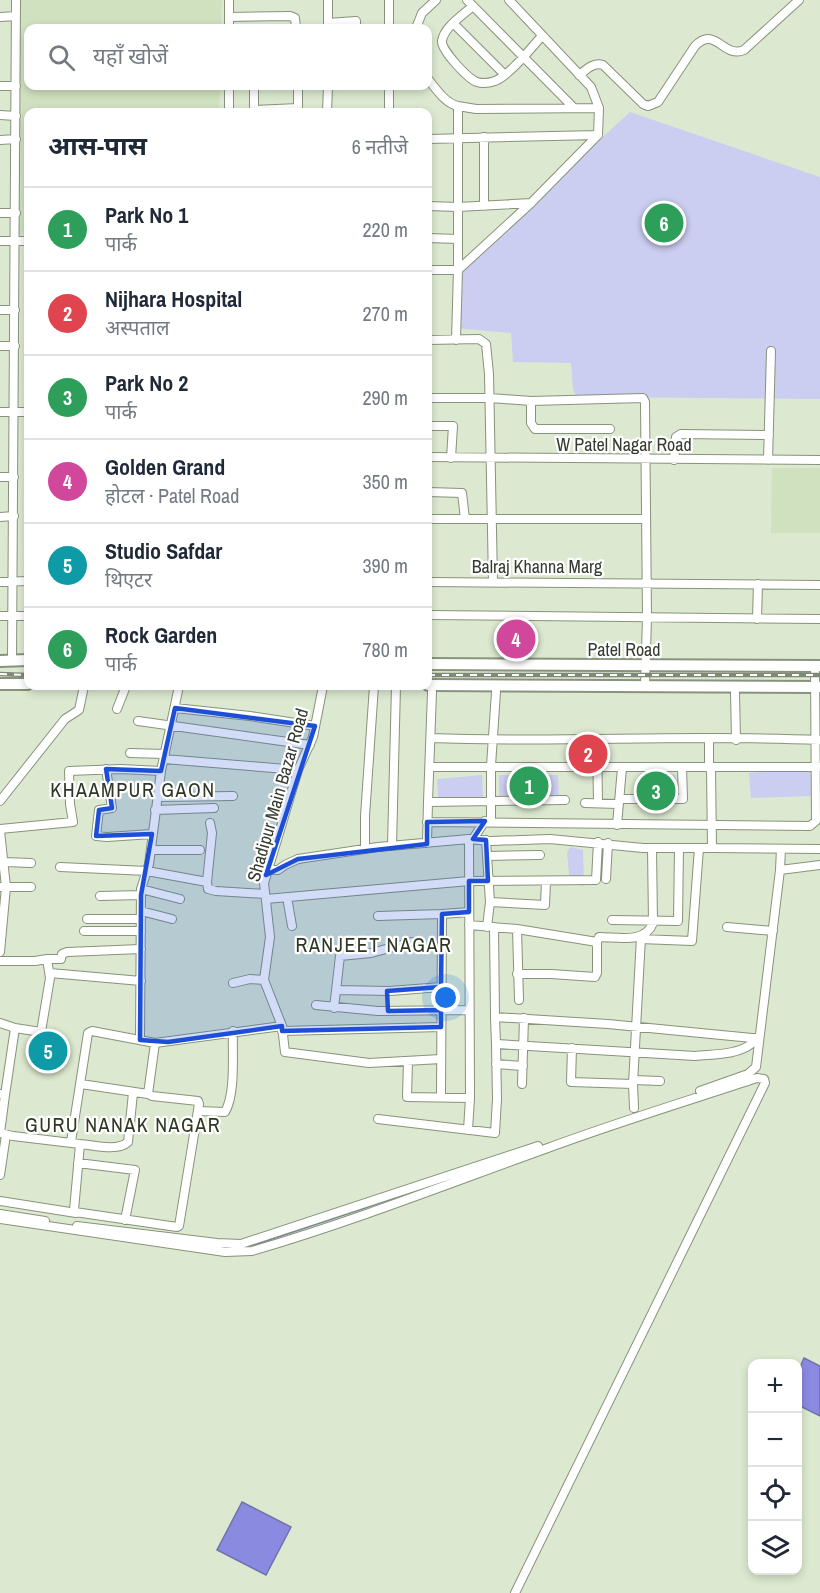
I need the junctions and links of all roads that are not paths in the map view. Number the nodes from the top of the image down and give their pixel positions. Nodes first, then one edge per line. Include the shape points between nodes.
1 (16, 0) edge
2 (230, 0) edge
3 (328, 0) edge
4 (389, 0) edge
5 (436, 0) edge
6 (510, 0) edge
7 (799, 0) edge
8 (470, 3) edge
9 (16, 16) junction
10 (0, 17) edge
11 (229, 17) junction
12 (254, 17) junction
13 (229, 24) edge
14 (254, 24) edge
15 (296, 24) edge
16 (328, 24) edge
17 (339, 24) edge
18 (356, 24) edge
19 (389, 24) edge
20 (418, 24) edge
21 (454, 24) junction
22 (542, 36) junction
23 (523, 56) junction
24 (505, 75) junction
25 (579, 75) junction
26 (432, 84) edge
27 (0, 86) edge
28 (16, 86) junction
29 (229, 90) edge
30 (254, 90) edge
31 (298, 90) edge
32 (328, 90) edge
33 (389, 90) edge
34 (458, 106) junction
35 (229, 108) edge
36 (254, 108) edge
37 (298, 108) edge
38 (327, 108) edge
39 (389, 108) edge
40 (574, 108) junction
41 (599, 108) junction
42 (0, 115) edge
43 (16, 116) junction
44 (598, 135) junction
45 (484, 137) junction
46 (458, 138) junction
47 (16, 139) junction
48 (432, 139) edge
49 (0, 140) edge
50 (531, 203) junction
51 (432, 206) edge
52 (484, 206) junction
53 (458, 207) junction
54 (0, 213) edge
55 (16, 213) junction
56 (432, 238) edge
57 (458, 238) junction
58 (0, 241) edge
59 (16, 241) junction
60 (24, 241) edge
61 (432, 270) edge
62 (458, 270) junction
63 (0, 310) edge
64 (15, 310) junction
65 (432, 340) edge
66 (456, 340) junction
67 (0, 346) edge
68 (15, 346) junction
69 (771, 351) dead end
70 (432, 398) edge
71 (490, 398) junction
72 (531, 401) junction
73 (14, 411) junction
74 (0, 412) edge
75 (24, 412) edge
76 (432, 426) edge
77 (610, 429) dead end
78 (769, 435) junction
79 (432, 458) edge
80 (451, 458) junction
81 (490, 459) junction
82 (646, 460) junction
83 (674, 460) junction
84 (768, 460) junction
85 (820, 460) edge
86 (0, 477) edge
87 (14, 477) junction
88 (432, 492) edge
89 (14, 516) junction
90 (0, 517) edge
91 (432, 519) edge
92 (465, 519) junction
93 (492, 519) junction
94 (646, 519) junction
95 (24, 581) edge
96 (0, 582) edge
97 (12, 582) junction
98 (432, 582) edge
99 (493, 582) junction
100 (647, 583) junction
101 (758, 584) junction
102 (820, 585) edge
103 (12, 615) junction
104 (432, 615) edge
105 (0, 616) edge
106 (24, 616) edge
107 (647, 617) junction
108 (757, 619) junction
109 (820, 619) edge
110 (12, 660) junction
111 (24, 660) edge
112 (0, 661) edge
113 (432, 664) edge
114 (646, 666) junction
115 (818, 667) edge
116 (0, 684) edge
117 (24, 684) edge
118 (645, 686) junction
119 (817, 687) edge
120 (432, 689) edge
121 (84, 690) edge
122 (124, 690) edge
123 (178, 690) edge
124 (322, 690) edge
125 (374, 690) edge
126 (396, 690) edge
127 (430, 690) edge
128 (496, 692) dead end
129 (735, 693) dead end
130 (175, 708) junction
131 (117, 709) dead end
132 (138, 721) dead end
133 (171, 726) junction
134 (315, 726) junction
135 (430, 738) junction
136 (597, 739) junction
137 (709, 739) junction
138 (493, 740) junction
139 (736, 740) junction
140 (818, 740) edge
141 (310, 745) junction
142 (130, 753) dead end
143 (164, 757) junction
144 (491, 766) junction
145 (430, 767) junction
146 (535, 767) junction
147 (818, 767) edge
148 (597, 768) junction
149 (622, 768) junction
150 (682, 768) junction
151 (710, 768) junction
152 (106, 769) junction
153 (298, 770) junction
154 (161, 771) junction
155 (233, 796) dead end
156 (157, 797) junction
157 (818, 798) edge
158 (491, 800) junction
159 (534, 800) junction
160 (565, 800) dead end
161 (0, 801) edge
162 (428, 802) junction
163 (619, 802) junction
164 (585, 803) dead end
165 (598, 803) junction
166 (214, 808) dead end
167 (155, 810) junction
168 (427, 822) junction
169 (488, 822) junction
170 (210, 823) dead end
171 (817, 824) edge
172 (617, 825) junction
173 (712, 826) junction
174 (0, 830) edge
175 (152, 834) junction
176 (471, 839) junction
177 (486, 840) junction
178 (598, 842) junction
179 (427, 843) junction
180 (608, 843) junction
181 (392, 846) junction
182 (652, 848) junction
183 (679, 848) junction
184 (699, 848) junction
185 (712, 848) junction
186 (365, 849) junction
187 (781, 849) junction
188 (820, 849) edge
189 (151, 850) junction
190 (200, 850) dead end
191 (540, 855) dead end
192 (487, 856) junction
193 (4, 862) junction
194 (31, 863) dead end
195 (820, 865) edge
196 (60, 867) dead end
197 (268, 868) junction
198 (780, 870) junction
199 (147, 871) junction
200 (606, 879) dead end
201 (469, 881) junction
202 (488, 881) junction
203 (546, 881) junction
204 (207, 882) junction
205 (3, 887) edge
206 (31, 887) dead end
207 (141, 892) junction
208 (100, 896) dead end
209 (265, 897) junction
210 (287, 897) junction
211 (180, 899) dead end
212 (490, 902) junction
213 (469, 912) junction
214 (442, 914) junction
215 (141, 915) junction
216 (378, 916) dead end
217 (172, 919) dead end
218 (87, 920) dead end
219 (612, 921) dead end
220 (653, 921) junction
221 (469, 925) junction
222 (292, 926) dead end
223 (490, 927) junction
224 (727, 927) dead end
225 (517, 929) junction
226 (141, 931) junction
227 (773, 931) junction
228 (84, 932) dead end
229 (641, 938) junction
230 (412, 942) dead end
231 (597, 942) junction
232 (141, 949) junction
233 (0, 952) edge
234 (48, 960) junction
235 (0, 961) edge
236 (50, 973) junction
237 (517, 974) junction
238 (264, 980) junction
239 (141, 981) junction
240 (233, 983) dead end
241 (441, 987) junction
242 (336, 990) junction
243 (519, 1000) dead end
244 (316, 1005) dead end
245 (334, 1008) junction
246 (441, 1010) junction
247 (469, 1010) junction
248 (495, 1017) junction
249 (525, 1018) junction
250 (0, 1023) edge
251 (637, 1026) junction
252 (441, 1027) junction
253 (282, 1028) junction
254 (15, 1029) junction
255 (233, 1031) junction
256 (756, 1038) junction
257 (140, 1040) junction
258 (155, 1043) junction
259 (496, 1044) junction
260 (524, 1045) junction
261 (573, 1048) junction
262 (635, 1052) junction
263 (441, 1059) junction
264 (408, 1061) junction
265 (496, 1064) junction
266 (523, 1066) junction
267 (633, 1082) junction
268 (660, 1082) dead end
269 (81, 1084) junction
270 (522, 1084) dead end
271 (133, 1093) junction
272 (148, 1094) junction
273 (3, 1095) edge
274 (441, 1097) junction
275 (470, 1098) junction
276 (634, 1108) dead end
277 (198, 1112) junction
278 (378, 1119) dead end
279 (468, 1130) junction
280 (2, 1134) edge
281 (76, 1143) junction
282 (78, 1163) junction
283 (0, 1175) edge
284 (0, 1201) edge
285 (76, 1213) junction
286 (0, 1214) edge
287 (0, 1219) edge
288 (125, 1220) junction
289 (515, 1593) edge

1 - 9 street
2 - 11 street
3 - 16 street
4 - 19 street
5 - 20 street via 422,13
6 - 22 street
7 - 25 street via 738,53 714,40 700,41 653,105 643,104 603,65 593,65
8 - 21 street
8 - 23 street
9 - 10 street
9 - 28 street
11 - 12 street
11 - 13 street
12 - 14 street
12 - 15 street via 293,17
17 - 18 street
21 - 24 street
21 - 24 street via 442,38 442,45 471,79 486,84
22 - 23 street
22 - 25 street
23 - 24 street
23 - 40 street
25 - 41 street via 591,87
26 - 34 street
27 - 28 street
28 - 43 street
29 - 35 street
30 - 36 street
31 - 37 street
32 - 38 street
33 - 39 street
34 - 40 street
34 - 46 street
40 - 41 street
41 - 44 street
42 - 43 street
43 - 47 street
44 - 45 street
44 - 50 street
45 - 46 street
45 - 52 street
46 - 48 street
46 - 53 street
47 - 49 street
47 - 55 street
50 - 52 street
50 - 62 street
51 - 53 street
52 - 53 street
53 - 57 street
54 - 55 street
55 - 59 street
56 - 57 street
57 - 62 street
58 - 59 street
59 - 60 street
59 - 64 street
61 - 62 street
62 - 66 street
63 - 64 street
64 - 68 street
65 - 66 street
66 - 71 street via 479,339 486,344
67 - 68 street
68 - 73 street
69 - 78 street
70 - 71 street
71 - 72 street
71 - 81 street
72 - 77 street via 531,423 535,429
72 - 82 street via 643,398
73 - 74 street
73 - 75 street
73 - 87 street
76 - 80 street via 453,426
78 - 83 street via 681,434 676,437
78 - 84 street
79 - 80 street, W Patel Nagar Road
80 - 81 street, W Patel Nagar Road
81 - 82 street, W Patel Nagar Road
81 - 93 street
82 - 83 street, W Patel Nagar Road
82 - 94 street
83 - 84 street, W Patel Nagar Road
84 - 85 street, W Patel Nagar Road
86 - 87 street
87 - 89 street
88 - 92 street via 462,493
89 - 90 street
89 - 97 street
91 - 92 street
92 - 93 street
93 - 94 street
93 - 99 street
94 - 100 street
95 - 97 street
96 - 97 street
97 - 103 street
98 - 99 street, Balraj Khanna Marg
99 - 100 street, Balraj Khanna Marg
100 - 101 street, Balraj Khanna Marg
100 - 107 street
101 - 102 street, Balraj Khanna Marg
101 - 108 street
103 - 105 street
103 - 106 street
103 - 110 street
104 - 107 street
107 - 108 street
107 - 114 street
108 - 109 street
110 - 111 main road
110 - 112 main road
113 - 114 main road, Patel Road
114 - 115 main road, Patel Road
114 - 118 street
115 - 119 street
116 - 117 main road
118 - 119 main road, Patel Road
118 - 120 main road, Patel Road
119 - 140 street
121 - 161 street via 79,710 66,719
122 - 131 street
123 - 130 street
124 - 134 street, Shadipur Main Bazar Road
125 - 186 street
126 - 181 street
127 - 135 street
128 - 138 street
129 - 139 street
130 - 133 street
130 - 134 street
132 - 133 street
133 - 141 street
133 - 143 street
134 - 141 street, Shadipur Main Bazar Road
135 - 138 street
135 - 145 street
136 - 137 street
136 - 138 street
136 - 148 street
137 - 139 street
137 - 151 street
138 - 144 street
139 - 140 street
140 - 147 street
141 - 153 street, Shadipur Main Bazar Road
142 - 143 street
143 - 153 street
143 - 154 street
144 - 145 street
144 - 146 street
144 - 158 street
145 - 162 street
146 - 148 street
146 - 159 street
147 - 151 street
147 - 157 street
148 - 149 street
148 - 165 street
149 - 150 street
149 - 163 street
150 - 151 street
150 - 163 street via 682,799
151 - 173 street
152 - 154 street
152 - 174 street via 69,771 73,822
152 - 175 street via 112,808 99,810 96,836
153 - 197 street, Shadipur Main Bazar Road
154 - 156 street
155 - 156 street
156 - 167 street
157 - 171 street
158 - 159 street
158 - 162 street
158 - 169 street
159 - 160 street
162 - 168 street
163 - 165 street
163 - 172 street
164 - 165 street
166 - 167 street
167 - 175 street
168 - 169 street
168 - 179 street
169 - 172 street
169 - 176 street
170 - 204 street
171 - 173 street
172 - 173 street
173 - 185 street
174 - 193 street
175 - 189 street
176 - 177 street
176 - 179 street
176 - 201 street
177 - 178 street
177 - 192 street
178 - 180 street
178 - 203 street via 596,880
179 - 181 street
180 - 182 street
180 - 200 street
181 - 186 street
182 - 183 street
182 - 220 street
183 - 184 street
183 - 220 street via 678,921
184 - 185 street
184 - 229 street via 692,941
185 - 187 street
186 - 197 street via 298,859 278,870
187 - 188 street
187 - 198 street
189 - 190 street
189 - 199 street
191 - 192 street
192 - 202 street
193 - 194 street
193 - 205 street
195 - 198 street
196 - 199 street
197 - 209 street, Shadipur Main Bazar Road
198 - 227 street
199 - 204 street
199 - 207 street
201 - 202 street
201 - 210 street
201 - 213 street
202 - 203 street
202 - 212 street
203 - 212 street via 545,905
204 - 209 street via 213,891
205 - 206 street
205 - 233 street
207 - 208 street
207 - 211 street
207 - 215 street
209 - 210 street
209 - 238 street, Shadipur Main Bazar Road via 270,937
210 - 222 street
212 - 223 street
213 - 214 street
213 - 221 street
214 - 216 street
214 - 241 street
215 - 217 street
215 - 218 street
215 - 226 street
219 - 220 street
220 - 229 street via 651,930
221 - 223 street
221 - 247 street
223 - 225 street
223 - 248 street
224 - 227 street
225 - 231 street
225 - 237 street
226 - 228 street
226 - 232 street
227 - 256 street
229 - 231 street via 599,937
229 - 251 street
230 - 242 street via 340,956
231 - 237 street via 595,977
232 - 234 street via 67,952 61,959
232 - 239 street
234 - 235 street
234 - 236 street
236 - 239 street
236 - 254 street via 41,1032
237 - 243 street
238 - 240 street
238 - 253 street, Shadipur Main Bazar Road
239 - 257 street
241 - 242 street
241 - 246 street
242 - 245 street
244 - 245 street
245 - 246 street
246 - 247 street
246 - 252 street
247 - 275 street
248 - 249 street
248 - 259 street
249 - 251 street
249 - 260 street
250 - 254 street
251 - 256 street
251 - 262 street
252 - 253 street
252 - 263 street
253 - 255 street
253 - 264 street, Shadipur Main Bazar Road via 285,1053 369,1063
254 - 273 street
255 - 258 street
255 - 277 street via 227,1108 225,1112
256 - 262 street via 748,1047 720,1054
256 - 286 street via 756,1067 748,1074 248,1243 217,1243
257 - 258 street
257 - 269 street via 89,1032
258 - 272 street
259 - 260 street
259 - 265 street
260 - 261 street
260 - 266 street
261 - 262 street
261 - 267 street via 571,1082
262 - 267 street
263 - 264 street
263 - 274 street
264 - 274 street via 407,1097
265 - 266 street
265 - 279 street via 495,1132
266 - 270 street
267 - 268 street
267 - 276 street
269 - 271 street
269 - 281 street
271 - 272 street
271 - 281 street via 125,1145
272 - 277 street via 198,1101
273 - 280 street
274 - 275 street
275 - 279 street
277 - 288 street via 179,1226
278 - 279 street
280 - 281 street
280 - 283 street
281 - 282 street
282 - 285 street
282 - 288 street via 135,1170
284 - 285 street
285 - 288 street
287 - 289 street via 225,1252 252,1251 546,1148 764,1078 765,1083

